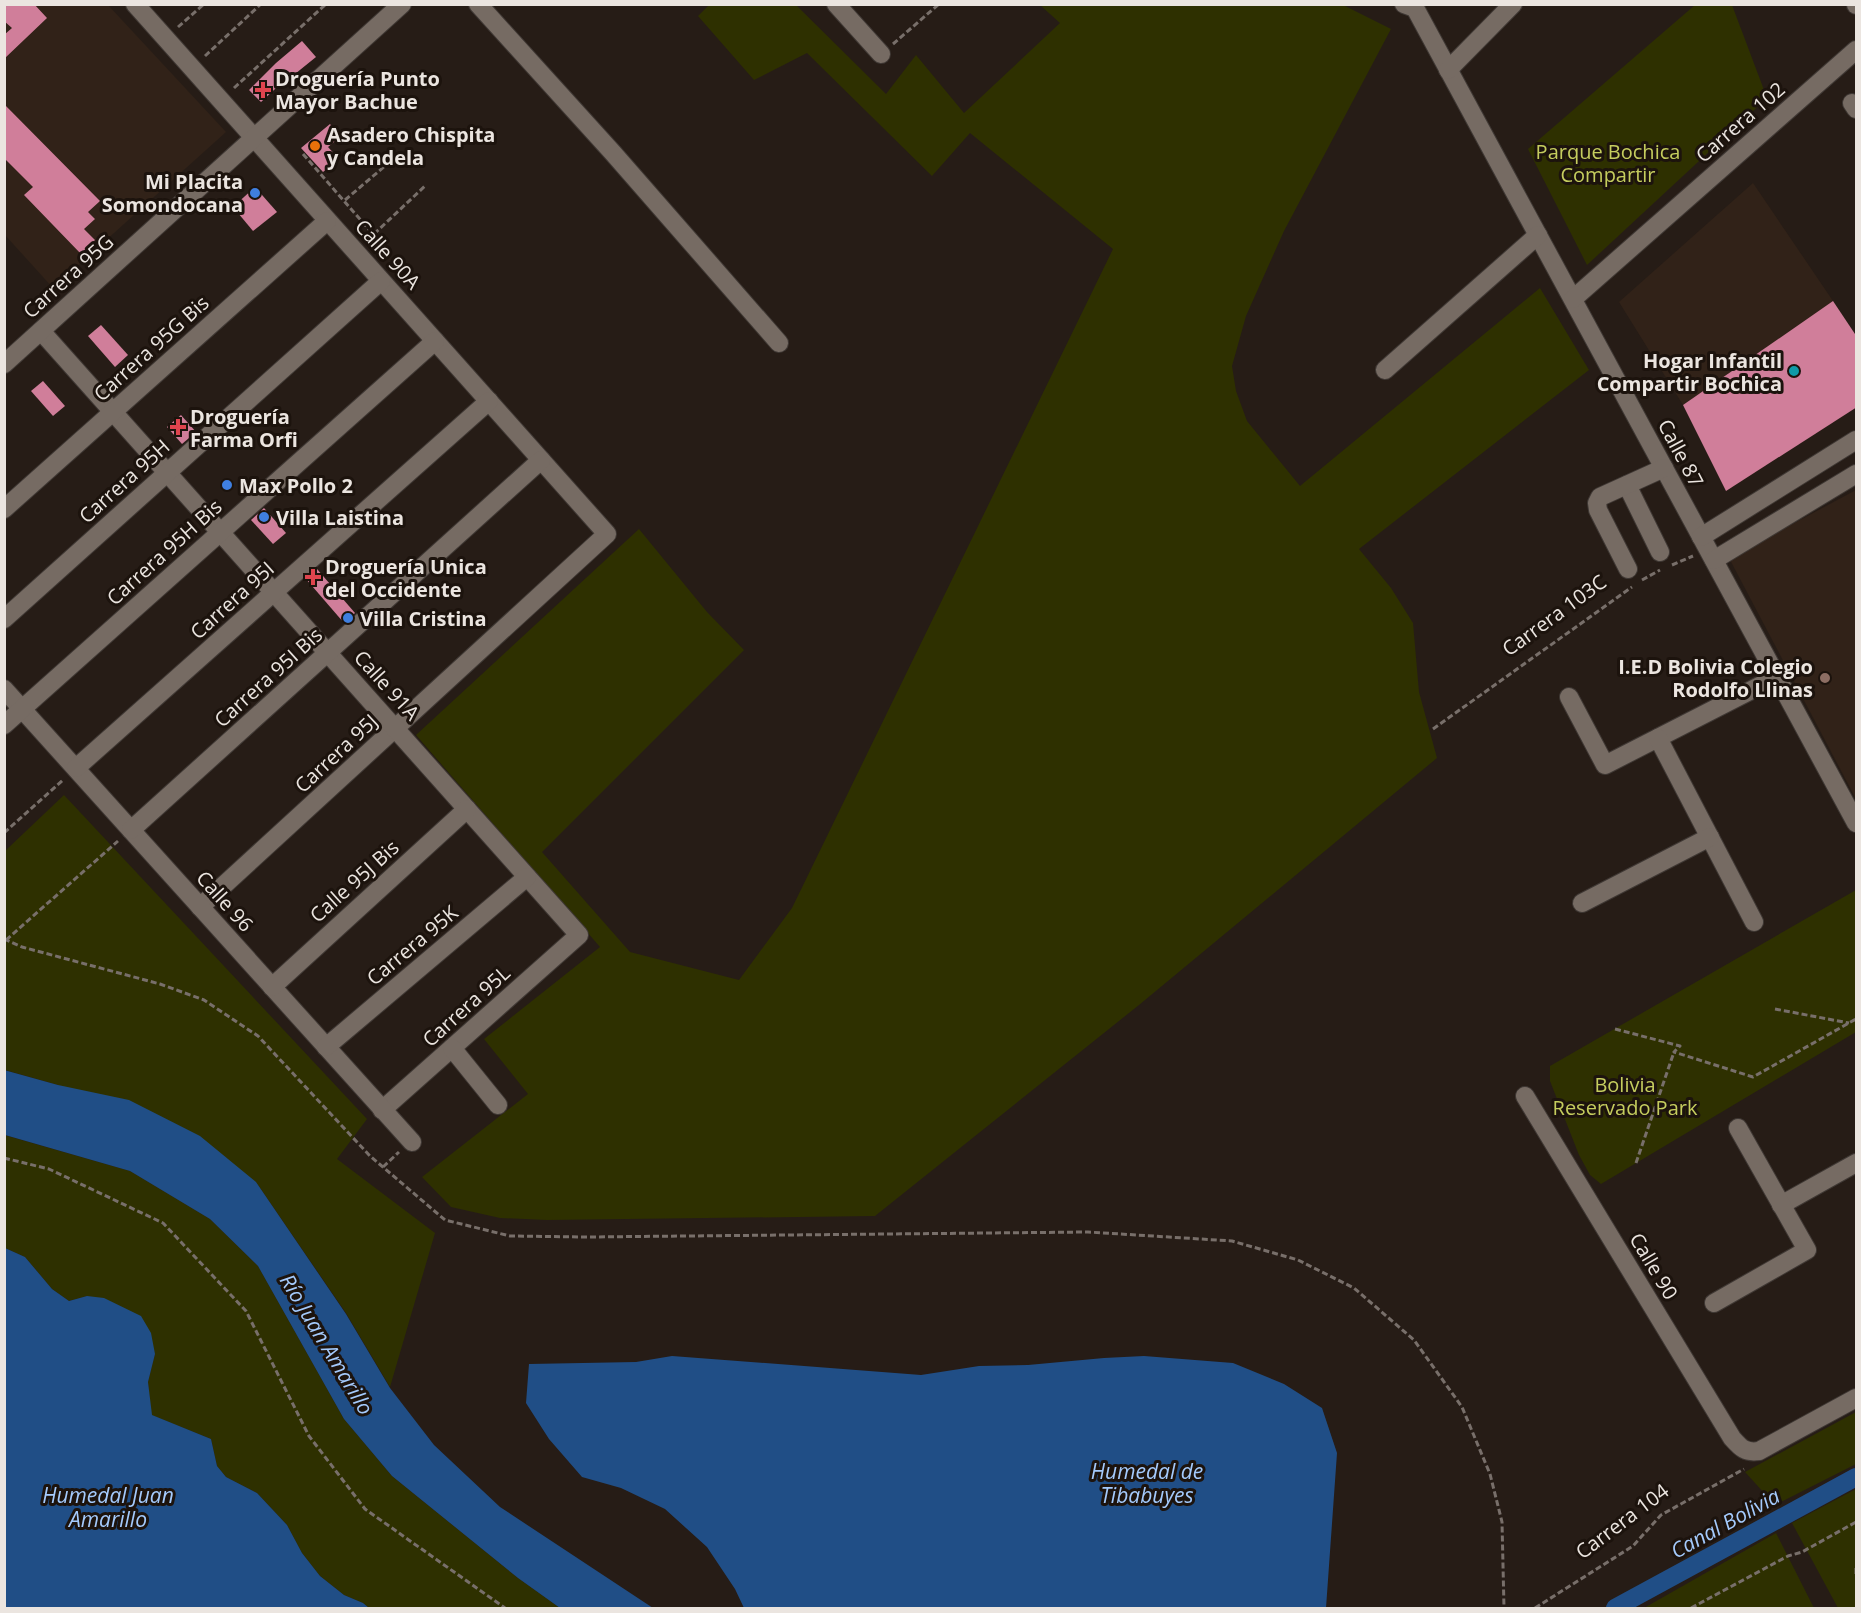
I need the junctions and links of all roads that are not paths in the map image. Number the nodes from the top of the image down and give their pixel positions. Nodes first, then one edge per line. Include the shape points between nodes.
1 (135, 4) edge
2 (478, 4) edge
3 (836, 4) edge
4 (1513, 4) edge
5 (398, 6) edge
6 (1409, 6) edge
7 (1857, 50) edge
8 (881, 54) road end
9 (1448, 70) junction
10 (254, 138) junction
11 (327, 221) junction
12 (1538, 235) junction
13 (381, 281) junction
14 (1573, 299) junction
15 (41, 331) junction
16 (435, 341) junction
17 (779, 343) dead end
18 (4, 364) edge
19 (1385, 370) dead end
20 (489, 401) junction
21 (113, 412) junction
22 (1857, 440) edge
23 (542, 460) junction
24 (1664, 468) junction
25 (167, 473) junction
26 (1857, 474) edge
27 (1627, 485) junction
28 (4, 509) edge
29 (220, 532) junction
30 (607, 534) joint
31 (1708, 549) junction
32 (1663, 562) road end
33 (1634, 575) road end
34 (274, 592) junction
35 (4, 619) edge
36 (328, 653) junction
37 (1777, 676) junction
38 (4, 689) edge
39 (1569, 697) dead end
40 (22, 709) junction
41 (4, 724) edge
42 (395, 728) junction
43 (1658, 738) junction
44 (76, 768) junction
45 (467, 809) junction
46 (1857, 823) edge
47 (131, 830) junction
48 (1710, 837) junction
49 (527, 877) junction
50 (1582, 903) dead end
51 (200, 907) junction
52 (1754, 922) dead end
53 (579, 935) joint
54 (272, 987) junction
55 (326, 1047) junction
56 (452, 1048) junction
57 (1525, 1096) dead end
58 (498, 1106) dead end
59 (382, 1110) junction
60 (1738, 1128) dead end
61 (411, 1142) dead end
62 (1857, 1163) edge
63 (1781, 1205) junction
64 (1714, 1303) dead end
65 (1857, 1398) edge

1 - 10 street, Calle 90A
2 - 17 street
3 - 8 street
4 - 9 street
5 - 10 street, Carrera 95G
6 - 9 street, Calle 87
7 - 14 street, Carrera 102
9 - 12 street, Calle 87
10 - 11 street, Calle 90A
10 - 15 street, Carrera 95G
11 - 13 street, Calle 90A
11 - 21 street, Carrera 95G Bis
12 - 14 street, Calle 87
12 - 19 street
13 - 16 street, Calle 90A
13 - 25 street, Carrera 95H
14 - 24 street, Calle 87
15 - 18 street, Carrera 95G
15 - 21 street, Calle 91A
16 - 20 street, Calle 90A
16 - 29 street, Carrera 95H Bis
20 - 23 street, Calle 90A
20 - 34 street, Carrera 95I
21 - 25 street, Calle 91A
21 - 28 street, Carrera 95G Bis
22 - 31 street
23 - 30 street, Calle 90A
23 - 36 street, Carrera 95I Bis
24 - 27 street
24 - 31 street, Calle 87
25 - 29 street, Calle 91A
25 - 35 street, Carrera 95H
26 - 31 street
27 - 32 street
27 - 33 street via 1599,497 1597,503
29 - 34 street, Calle 91A
29 - 40 street, Carrera 95H Bis
30 - 42 street, Carrera 95J
31 - 37 street, Calle 87
34 - 36 street, Calle 91A
34 - 44 street, Carrera 95I
36 - 42 street, Calle 91A
36 - 47 street, Carrera 95I Bis
37 - 43 street
37 - 46 street, Calle 87
38 - 40 street, Calle 96
39 - 43 street via 1605,765
40 - 41 street, Carrera 95H Bis
40 - 44 street, Calle 96
42 - 45 street, Calle 91A
42 - 51 street, Carrera 95J
43 - 48 street
44 - 47 street, Calle 96
45 - 49 street, Calle 91A
45 - 54 street, Calle 95J Bis
47 - 51 street, Calle 96
48 - 50 street
48 - 52 street
49 - 53 street, Calle 91A
49 - 55 street, Carrera 95K
51 - 54 street, Calle 96
53 - 56 street, Carrera 95L
54 - 55 street, Calle 96
55 - 59 street, Calle 96
56 - 58 street
56 - 59 street, Carrera 95L
57 - 65 street, Calle 90 via 1742,1449 1750,1453 1760,1451
59 - 61 street, Calle 96
60 - 63 street
62 - 63 street
63 - 64 street via 1807,1250

